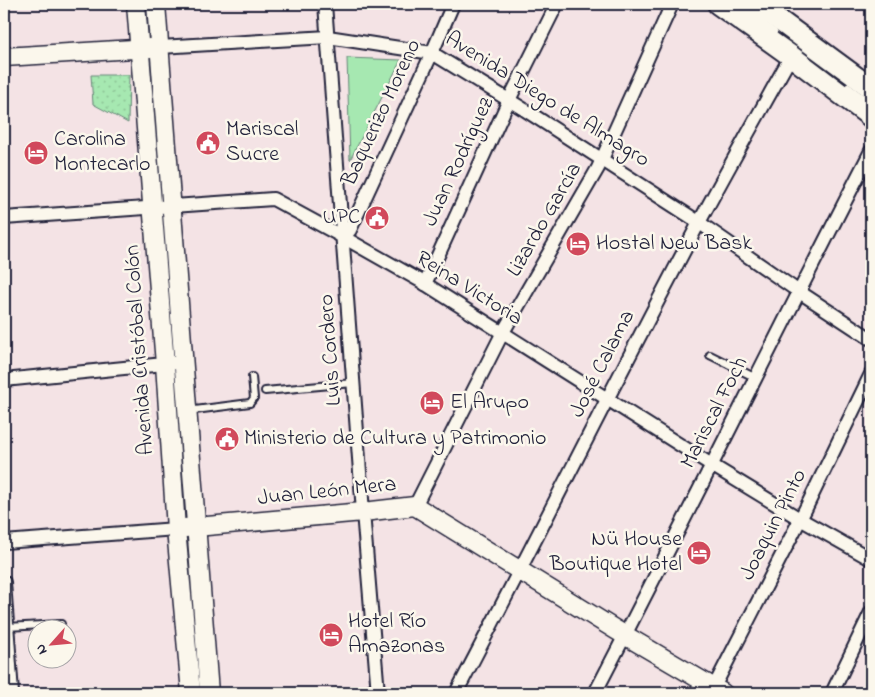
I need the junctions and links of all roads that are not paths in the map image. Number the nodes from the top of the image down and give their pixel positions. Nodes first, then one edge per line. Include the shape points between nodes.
1 (136, 4) edge
2 (156, 4) edge
3 (325, 4) edge
4 (452, 4) edge
5 (556, 4) edge
6 (672, 4) edge
7 (718, 4) edge
8 (738, 4) edge
9 (757, 4) edge
10 (780, 37) dead end
11 (328, 38) junction
12 (160, 48) junction
13 (140, 49) junction
14 (432, 53) junction
15 (791, 56) junction
16 (4, 57) edge
17 (841, 82) dead end
18 (871, 88) edge
19 (509, 100) junction
20 (871, 104) edge
21 (871, 117) edge
22 (871, 151) edge
23 (602, 160) junction
24 (172, 207) junction
25 (152, 208) junction
26 (4, 218) edge
27 (699, 222) junction
28 (343, 236) junction
29 (425, 284) junction
30 (799, 291) junction
31 (502, 334) junction
32 (871, 339) edge
33 (710, 355) dead end
34 (184, 362) junction
35 (165, 364) junction
36 (871, 374) edge
37 (252, 376) dead end
38 (756, 378) junction
39 (4, 380) edge
40 (354, 383) junction
41 (265, 391) dead end
42 (607, 398) junction
43 (187, 411) junction
44 (712, 465) junction
45 (415, 506) junction
46 (363, 512) junction
47 (800, 519) junction
48 (196, 527) junction
49 (176, 529) junction
50 (4, 542) edge
51 (871, 559) edge
52 (521, 570) junction
53 (4, 582) edge
54 (871, 612) edge
55 (6, 623) edge
56 (28, 623) edge
57 (625, 636) junction
58 (377, 692) edge
59 (716, 692) edge
60 (12, 693) edge
61 (191, 693) edge
62 (209, 693) edge
63 (456, 693) edge
64 (595, 693) edge
65 (832, 693) edge

1 - 13 street, Avenida Cristóbal Colón
2 - 12 street, Avenida Cristóbal Colón
3 - 11 street, Luis Cordero
4 - 14 street, Baquerizo Moreno
5 - 19 street, Juan Rodríguez
6 - 23 street, Lizardo García
7 - 15 main road
8 - 10 lane
9 - 18 main road
11 - 12 street, Avenida Diego de Almagro
11 - 14 street, Avenida Diego de Almagro
11 - 28 street, Luis Cordero
12 - 13 street, Avenida Diego de Almagro
12 - 24 street, Avenida Cristóbal Colón
13 - 16 street, Avenida Diego de Almagro
13 - 25 street, Avenida Cristóbal Colón
14 - 19 street, Avenida Diego de Almagro
14 - 28 street, Baquerizo Moreno via 350,230
15 - 21 main road
15 - 27 street, José Calama
17 - 20 lane
19 - 23 street, Avenida Diego de Almagro
19 - 29 street, Juan Rodríguez
22 - 30 street, Mariscal Foch
23 - 27 street, Avenida Diego de Almagro
23 - 31 street, Lizardo García
24 - 25 street, Reina Victoria
24 - 28 street, Reina Victoria via 273,199
24 - 34 street, Avenida Cristóbal Colón
25 - 26 street, Reina Victoria
25 - 35 street, Avenida Cristóbal Colón
27 - 30 street, Avenida Diego de Almagro
27 - 42 street, José Calama
28 - 29 street, Reina Victoria
28 - 40 street, Luis Cordero
29 - 31 street, Reina Victoria
30 - 32 street, Avenida Diego de Almagro
30 - 38 street, Mariscal Foch
31 - 42 street, Reina Victoria
31 - 45 street, Lizardo García
33 - 38 lane
34 - 35 street
34 - 43 street, Avenida Cristóbal Colón
35 - 39 street
35 - 49 street, Avenida Cristóbal Colón
36 - 47 street, Joaquin Pinto
37 - 43 lane via 254,398 250,403
38 - 44 street, Mariscal Foch
40 - 41 lane
40 - 46 street, Luis Cordero
42 - 44 street, Reina Victoria
42 - 52 street, José Calama
43 - 48 street, Avenida Cristóbal Colón
44 - 47 street, Reina Victoria
44 - 57 street, Mariscal Foch
45 - 46 street, Juan León Mera
45 - 52 street, Juan León Mera
46 - 48 street, Juan León Mera
46 - 58 street, Luis Cordero
47 - 51 street, Reina Victoria
47 - 59 street, Joaquin Pinto
48 - 49 street, Juan León Mera
48 - 62 street, Avenida Cristóbal Colón
49 - 50 street, Juan León Mera
49 - 61 street, Avenida Cristóbal Colón
52 - 57 street, Juan León Mera
52 - 63 street, José Calama
53 - 55 street
54 - 65 street
55 - 56 lane
55 - 60 street
57 - 59 street, Juan León Mera
57 - 64 street, Mariscal Foch

